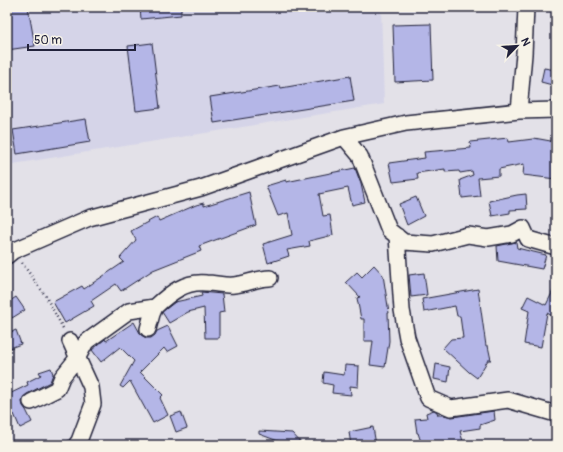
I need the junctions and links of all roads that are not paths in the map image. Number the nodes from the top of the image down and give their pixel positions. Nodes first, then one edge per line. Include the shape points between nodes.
1 (526, 7) edge
2 (556, 110) edge
3 (519, 111) junction
4 (344, 137) junction
5 (396, 236) junction
6 (556, 247) edge
7 (9, 249) edge
8 (270, 278) dead end
9 (156, 307) junction
10 (148, 329) dead end
11 (70, 342) road end
12 (78, 358) junction
13 (31, 402) dead end
14 (556, 414) edge
15 (76, 445) edge

1 - 3 street
2 - 3 street
3 - 4 street via 406,123
4 - 5 street via 360,156 389,230
4 - 7 street via 201,188 89,218
5 - 6 street via 404,242 432,244 468,235 488,238 512,234 523,228 528,239
5 - 14 street via 407,338 428,398 451,408 508,400
8 - 9 street via 224,286 197,282 185,285 176,289
9 - 10 street
9 - 12 street via 128,311 86,342
11 - 12 street
12 - 13 street via 62,377 57,389
12 - 15 street via 91,387 93,404

